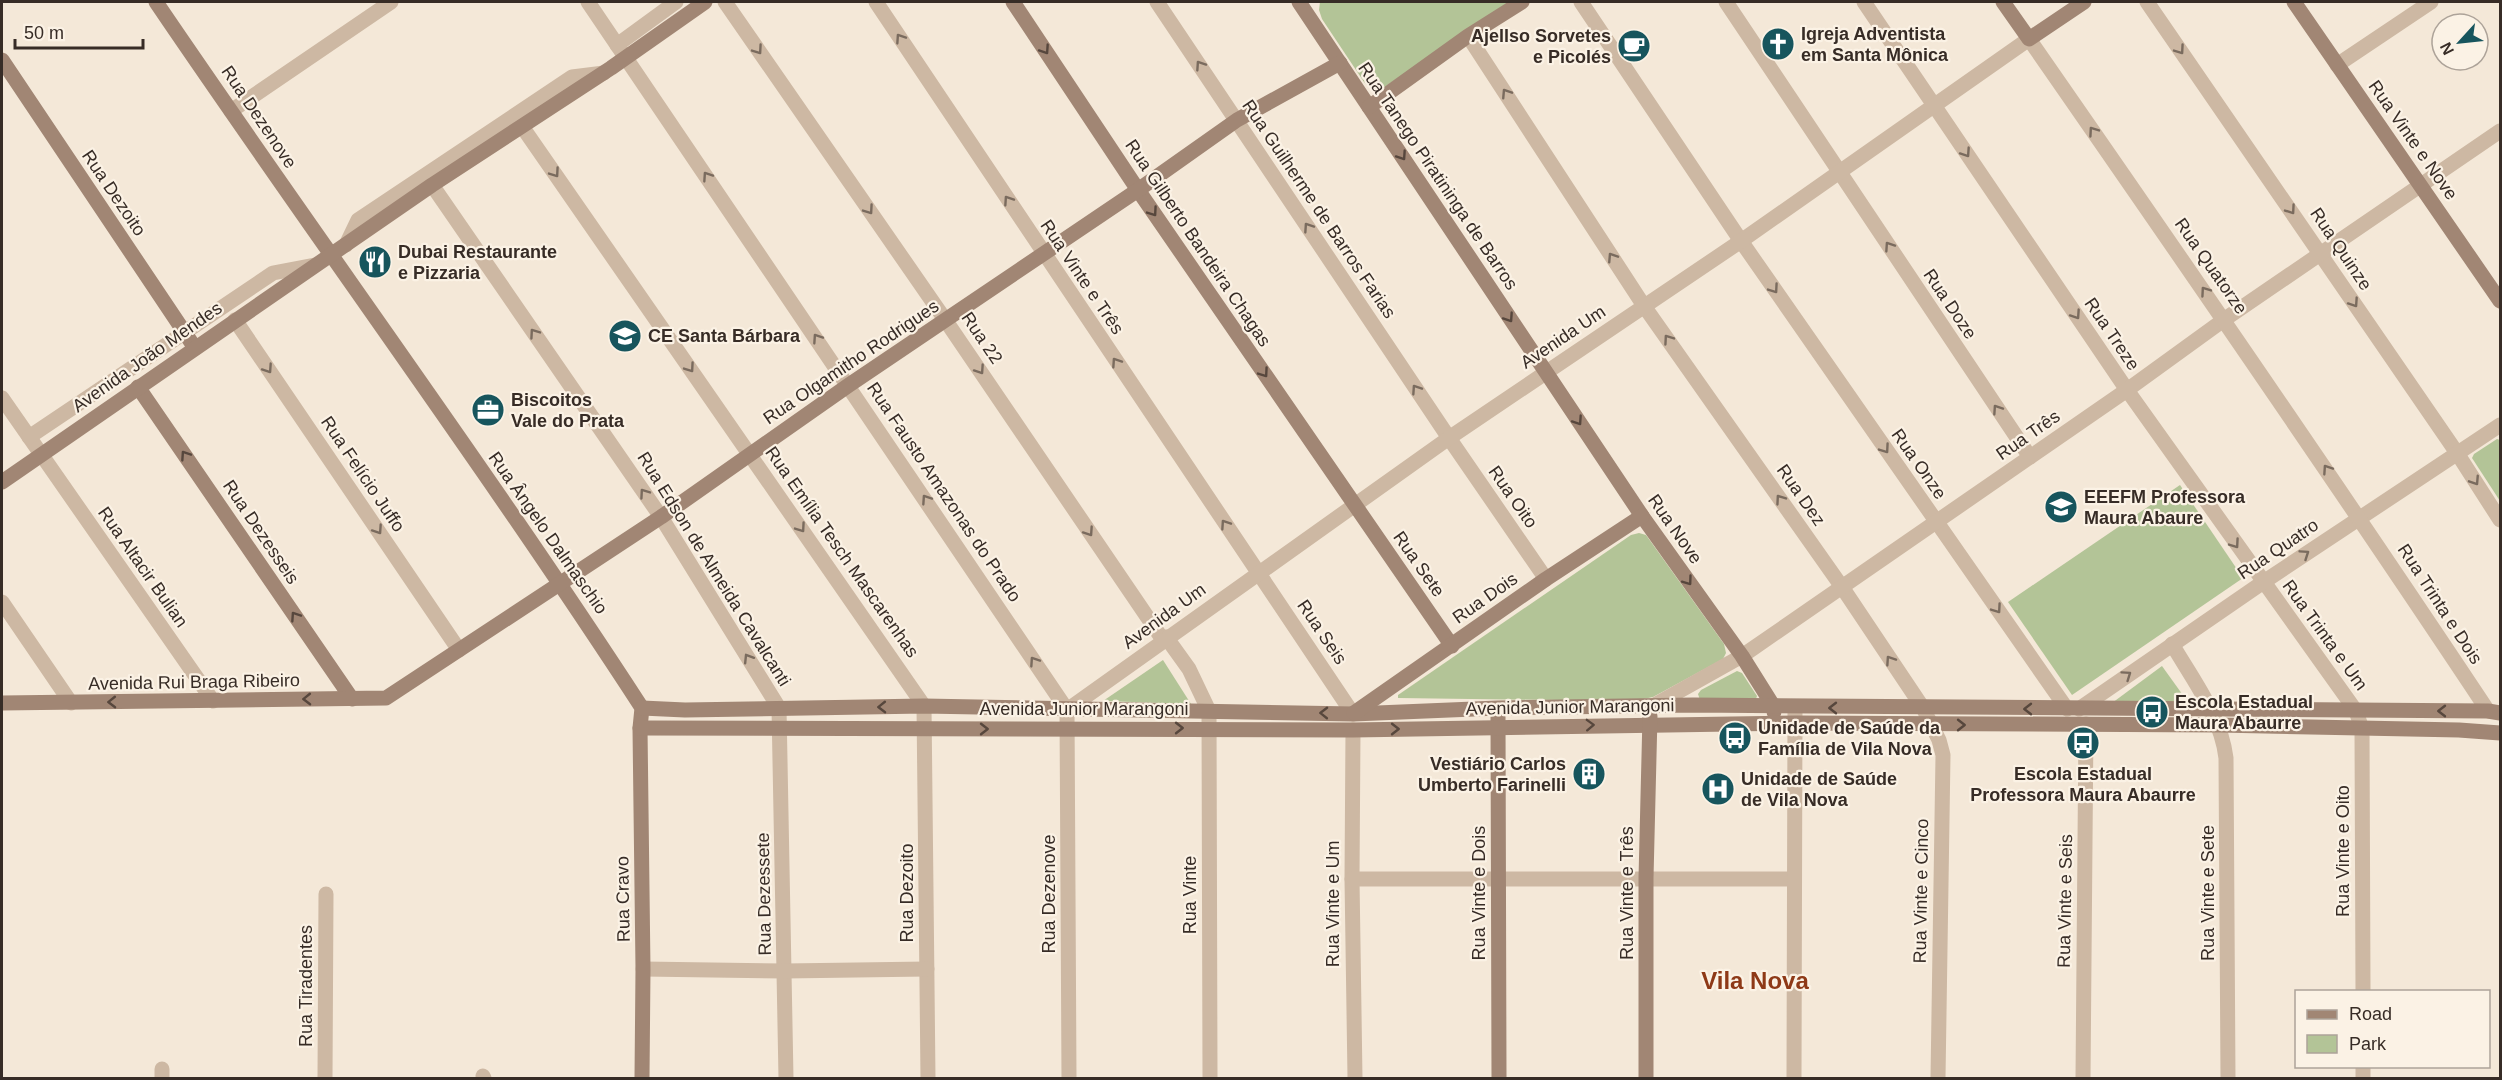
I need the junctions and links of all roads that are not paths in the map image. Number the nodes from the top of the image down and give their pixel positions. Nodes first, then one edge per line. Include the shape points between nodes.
1 (158, 2) edge
2 (391, 2) edge
3 (588, 2) edge
4 (676, 2) edge
5 (705, 2) edge
6 (725, 2) edge
7 (876, 2) edge
8 (1013, 2) edge
9 (1157, 2) edge
10 (1300, 2) edge
11 (1522, 2) edge
12 (1581, 2) edge
13 (1726, 2) edge
14 (1864, 2) edge
15 (2003, 2) edge
16 (2084, 2) edge
17 (2147, 2) edge
18 (2294, 2) edge
19 (2431, 2) edge
20 (1468, 36) junction
21 (2029, 39) junction
22 (622, 51) junction
23 (2, 60) edge
24 (1340, 63) junction
25 (2337, 65) junction
26 (604, 73) junction
27 (1933, 105) junction
28 (1369, 107) junction
29 (231, 111) junction
30 (1237, 120) junction
31 (521, 125) junction
32 (2500, 131) edge
33 (1839, 171) junction
34 (432, 185) junction
35 (2422, 186) junction
36 (1138, 190) junction
37 (1741, 241) junction
38 (346, 244) junction
39 (1043, 254) junction
40 (2321, 254) junction
41 (330, 255) junction
42 (315, 265) junction
43 (2500, 301) edge
44 (1644, 306) junction
45 (2224, 319) junction
46 (235, 320) junction
47 (946, 321) junction
48 (184, 332) junction
49 (195, 348) junction
50 (1545, 372) junction
51 (849, 384) junction
52 (138, 387) junction
53 (2127, 390) junction
54 (2, 398) edge
55 (2500, 425) edge
56 (28, 437) junction
57 (1449, 438) junction
58 (2457, 453) junction
59 (750, 454) junction
60 (40, 455) junction
61 (2030, 457) junction
62 (2, 482) edge
63 (1354, 504) junction
64 (1642, 516) junction
65 (661, 517) junction
66 (2360, 517) junction
67 (2500, 520) edge
68 (1936, 522) junction
69 (1258, 573) junction
70 (1546, 579) junction
71 (561, 583) junction
72 (2262, 583) junction
73 (1842, 587) junction
74 (2, 602) edge
75 (1164, 639) junction
76 (2172, 644) junction
77 (1452, 646) junction
78 (459, 650) junction
79 (1742, 656) junction
80 (386, 698) joint
81 (352, 699) junction
82 (213, 701) junction
83 (2, 703) edge
84 (71, 703) junction
85 (924, 706) junction
86 (1651, 707) junction
87 (1774, 707) junction
88 (1795, 707) junction
89 (779, 708) junction
90 (1498, 708) junction
91 (1923, 708) junction
92 (2073, 709) junction
93 (1067, 710) junction
94 (2211, 710) junction
95 (1209, 711) junction
96 (2356, 711) junction
97 (2494, 712) edge
98 (1353, 714) junction
99 (641, 718) junction
100 (1796, 723) junction
101 (1775, 724) junction
102 (2086, 724) junction
103 (1649, 725) junction
104 (1932, 725) junction
105 (2219, 725) junction
106 (1498, 726) junction
107 (780, 728) junction
108 (1210, 728) junction
109 (925, 729) junction
110 (1068, 729) junction
111 (2362, 729) junction
112 (1353, 730) junction
113 (2500, 733) edge
114 (1646, 878) junction
115 (1352, 879) junction
116 (1498, 879) junction
117 (1794, 879) junction
118 (326, 894) dead end
119 (643, 969) junction
120 (927, 969) junction
121 (785, 971) junction
122 (2363, 990) edge
123 (325, 1078) edge
124 (642, 1078) edge
125 (786, 1078) edge
126 (928, 1078) edge
127 (1069, 1078) edge
128 (1210, 1078) edge
129 (1355, 1078) edge
130 (1499, 1078) edge
131 (1646, 1078) edge
132 (1794, 1078) edge
133 (1938, 1078) edge
134 (2083, 1078) edge
135 (2228, 1078) edge

1 - 29 street, Rua Dezenove
2 - 29 street
3 - 22 street
4 - 22 street, Avenida João Mendes
5 - 22 street, Avenida João Mendes
6 -> 47 street, Rua 22
39 -> 7 street, Rua Vinte e Três
8 -> 36 street, Rua Gilberto Bandeira Chagas
30 -> 9 street, Rua Guilherme de Barros Farias
10 - 24 street, Rua Tanego Piratininga de Barros
11 - 20 street
12 - 37 street, Rua Onze
13 - 33 street, Rua Doze
14 - 27 street, Rua Treze
15 - 21 street
16 - 21 street, Avenida Um
17 -> 40 street, Rua Quinze
18 - 25 street, Rua Vinte e Nove
19 - 25 street
20 - 28 street
44 -> 20 street, Rua Dez
21 - 27 street, Avenida Um
45 -> 21 street, Rua Quatorze
22 - 26 street, Avenida João Mendes
51 -> 22 street, Rua Fausto Amazonas do Prado
23 - 48 street, Rua Dezoito
24 - 28 street, Rua Tanego Piratininga de Barros
24 - 30 street, Rua Olgamitho Rodrigues
25 - 35 street, Rua Vinte e Nove
26 - 31 street, Avenida João Mendes
26 - 38 street, Avenida João Mendes via 572,76 358,220
27 - 33 street, Avenida Um
27 -> 53 street, Rua Treze
28 -> 50 street, Rua Tanego Piratininga de Barros
29 - 41 street, Rua Dezenove
30 - 36 street, Rua Olgamitho Rodrigues
57 -> 30 street, Rua Guilherme de Barros Farias
31 - 34 street, Avenida João Mendes
31 -> 59 street, Rua Emília Tesch Mascarenhas
32 - 35 street, Rua Três
33 - 37 street, Avenida Um
61 -> 33 street, Rua Doze
34 - 38 street, Avenida João Mendes
65 -> 34 street, Rua Edson de Almeida Cavalcanti
35 - 40 street, Rua Três
35 - 43 street, Rua Vinte e Nove
36 - 39 street, Rua Olgamitho Rodrigues
36 -> 63 street, Rua Gilberto Bandeira Chagas
37 - 44 street, Avenida Um
37 -> 68 street, Rua Onze
38 - 41 street, Avenida João Mendes
39 - 47 street, Rua Olgamitho Rodrigues
69 -> 39 street, Rua Vinte e Três
40 - 45 street, Rua Três
40 -> 58 street, Rua Quinze
41 - 42 street, Avenida João Mendes
41 - 71 street, Rua Ângelo Dalmaschio
42 - 46 street, Avenida João Mendes
42 - 48 street, Avenida João Mendes via 273,273
44 - 50 street, Avenida Um
73 -> 44 street, Rua Dez
45 - 53 street, Rua Três
66 -> 45 street, Rua Quatorze
46 - 49 street, Avenida João Mendes
46 -> 78 street, Rua Felício Juffo
47 - 51 street, Rua Olgamitho Rodrigues
47 -> 75 street, Rua 22
48 - 49 street, Rua Dezoito
48 - 56 street, Avenida João Mendes
49 - 52 street, Avenida João Mendes
50 - 57 street, Avenida Um
50 -> 64 street, Rua Nove
51 - 59 street, Rua Olgamitho Rodrigues
93 -> 51 street, Rua Fausto Amazonas do Prado
52 - 60 street, Avenida João Mendes
81 -> 52 street, Rua Dezesseis
53 - 61 street, Rua Três
53 -> 72 street, Rua Treze
54 - 56 street, Rua Altacir Bulian
55 - 58 street, Rua Quatro
56 - 60 street, Rua Altacir Bulian
57 - 63 street, Avenida Um
57 - 70 street, Rua Oito
58 - 66 street, Rua Quatro
58 -> 67 street, Rua Quinze
59 - 65 street, Rua Olgamitho Rodrigues
59 -> 85 street, Rua Emília Tesch Mascarenhas
60 - 62 street, Avenida João Mendes
60 - 82 street, Rua Altacir Bulian
61 - 68 street, Rua Três
63 - 69 street, Avenida Um
63 - 77 street, Rua Sete
64 - 70 street, Rua Dois
64 -> 79 street, Rua Nove
65 - 71 street, Rua Olgamitho Rodrigues
89 -> 65 street, Rua Edson de Almeida Cavalcanti
72 -> 66 street, Rua Quatro
66 - 97 street, Rua Trinta e Dois
68 - 73 street, Rua Três
68 -> 92 street, Rua Onze
69 - 75 street, Avenida Um
69 - 98 street, Rua Seis
70 - 77 street, Rua Dois
71 - 78 street, Rua Olgamitho Rodrigues
71 - 99 street, Rua Ângelo Dalmaschio
72 - 76 street, Rua Quatro
72 - 96 street, Rua Trinta e Um
73 - 79 street, Rua Três
91 -> 73 street, Rua Dez
74 - 84 street
75 - 93 street, Avenida Um
75 - 95 street, Rua 22 via 1189,669
92 -> 76 street, Rua Quatro
76 - 94 street, Rua Vinte e Sete
77 - 98 street, Rua Dois
78 - 80 street, Rua Olgamitho Rodrigues
79 - 86 street, Rua Três
79 - 87 street, Rua Nove
80 - 81 street, Avenida Rui Braga Ribeiro
81 -> 82 street, Avenida Rui Braga Ribeiro
82 -> 84 street, Avenida Rui Braga Ribeiro
83 - 84 street, Avenida Rui Braga Ribeiro
85 -> 89 street, Avenida Junior Marangoni
85 - 93 street, Avenida Junior Marangoni
85 - 109 street, Rua Dezoito
86 - 87 street, Avenida Junior Marangoni
86 - 90 street, Avenida Junior Marangoni
86 - 103 street, Rua Vinte e Três
87 - 88 street, Avenida Junior Marangoni
87 - 101 street
91 -> 88 street, Avenida Junior Marangoni
88 - 100 street
89 - 99 street, Avenida Junior Marangoni via 685,710
89 - 107 street, Rua Dezessete
90 - 98 street, Avenida Junior Marangoni
90 - 106 street, Rua Vinte e Dois
92 -> 91 street, Avenida Junior Marangoni
91 - 104 street, Rua Vinte e Cinco
92 - 94 street, Avenida Junior Marangoni
93 - 95 street, Avenida Junior Marangoni
93 - 110 street, Rua Dezenove
94 - 96 street, Avenida Junior Marangoni
94 - 105 street, Rua Vinte e Sete
98 -> 95 street, Avenida Junior Marangoni
95 - 108 street, Rua Vinte
97 -> 96 street, Avenida Junior Marangoni
96 - 111 street, Rua Vinte e Oito
98 - 112 street
99 - 107 street, Avenida Junior Marangoni
99 - 119 street, Rua Cravo
100 - 101 street, Avenida Junior Marangoni
100 - 104 street, Avenida Junior Marangoni
100 - 117 street
101 - 103 street, Avenida Junior Marangoni
104 -> 102 street, Avenida Junior Marangoni
102 - 105 street, Avenida Junior Marangoni
102 - 134 street, Rua Vinte e Seis
106 -> 103 street, Avenida Junior Marangoni
103 - 114 street, Rua Vinte e Três
104 - 133 street, Rua Vinte e Cinco via 1943,755
105 - 111 street, Avenida Junior Marangoni
105 - 135 street, Rua Vinte e Sete via 2226,758
112 -> 106 street, Avenida Junior Marangoni
106 - 116 street, Rua Vinte e Dois
107 - 109 street, Avenida Junior Marangoni
107 - 121 street, Rua Dezessete
110 -> 108 street, Avenida Junior Marangoni
108 - 112 street, Avenida Junior Marangoni
108 - 128 street, Rua Vinte
109 -> 110 street, Avenida Junior Marangoni
109 - 120 street, Rua Dezoito
110 - 127 street, Rua Dezenove
111 - 113 street, Avenida Junior Marangoni
111 - 122 street, Rua Vinte e Oito
112 - 115 street, Rua Vinte e Um
114 - 116 street
114 - 117 street
114 - 131 street, Rua Vinte e Três
115 - 116 street
115 - 129 street, Rua Vinte e Um
116 - 130 street, Rua Vinte e Dois
117 - 132 street
118 - 123 street, Rua Tiradentes
119 - 121 street
119 - 124 street, Rua Cravo
120 - 121 street
120 - 126 street, Rua Dezoito
121 - 125 street, Rua Dezessete

